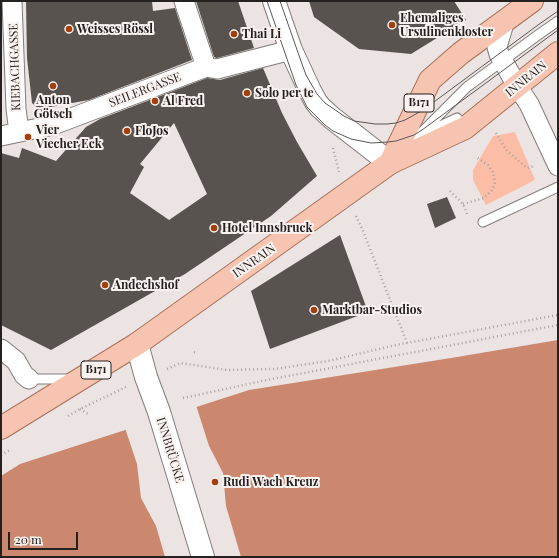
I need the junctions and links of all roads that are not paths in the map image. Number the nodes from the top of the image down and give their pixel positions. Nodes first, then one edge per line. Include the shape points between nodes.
1 (12, 1) edge
2 (184, 1) edge
3 (274, 1) edge
4 (532, 1) edge
5 (505, 20) junction
6 (558, 21) edge
7 (291, 50) junction
8 (558, 53) edge
9 (502, 61) junction
10 (206, 67) junction
11 (517, 86) junction
12 (465, 128) junction
13 (10, 134) edge
14 (417, 136) junction
15 (390, 163) junction
16 (558, 166) edge
17 (558, 187) edge
18 (483, 222) dead end
19 (137, 344) junction
20 (1, 349) edge
21 (28, 379) joint
22 (80, 379) junction
23 (1, 428) edge
24 (203, 557) edge

1 - 13 street, KIEBACHGASSE via 16,110
2 - 10 street
3 - 7 street
4 - 5 main road, INNRAIN / B171
5 - 9 street via 497,47
5 - 15 main road, INNRAIN / B171 via 430,80
6 - 9 lane
7 - 10 street, SEILERGASSE via 217,69
7 - 15 street via 320,107
8 - 11 main road, INNRAIN / B171
9 - 11 street
9 - 14 lane via 467,87
10 - 13 street, SEILERGASSE via 53,125
11 - 12 main road, INNRAIN / B171
11 - 16 street via 529,104
12 - 14 lane via 457,118
12 - 15 main road, INNRAIN / B171
14 - 15 lane
15 - 19 main road, INNRAIN / B171
17 - 18 lane
19 - 22 main road, B171
19 - 24 street, INNBRÜCKE
20 - 21 street via 16,361
21 - 22 lane
22 - 23 main road, B171

